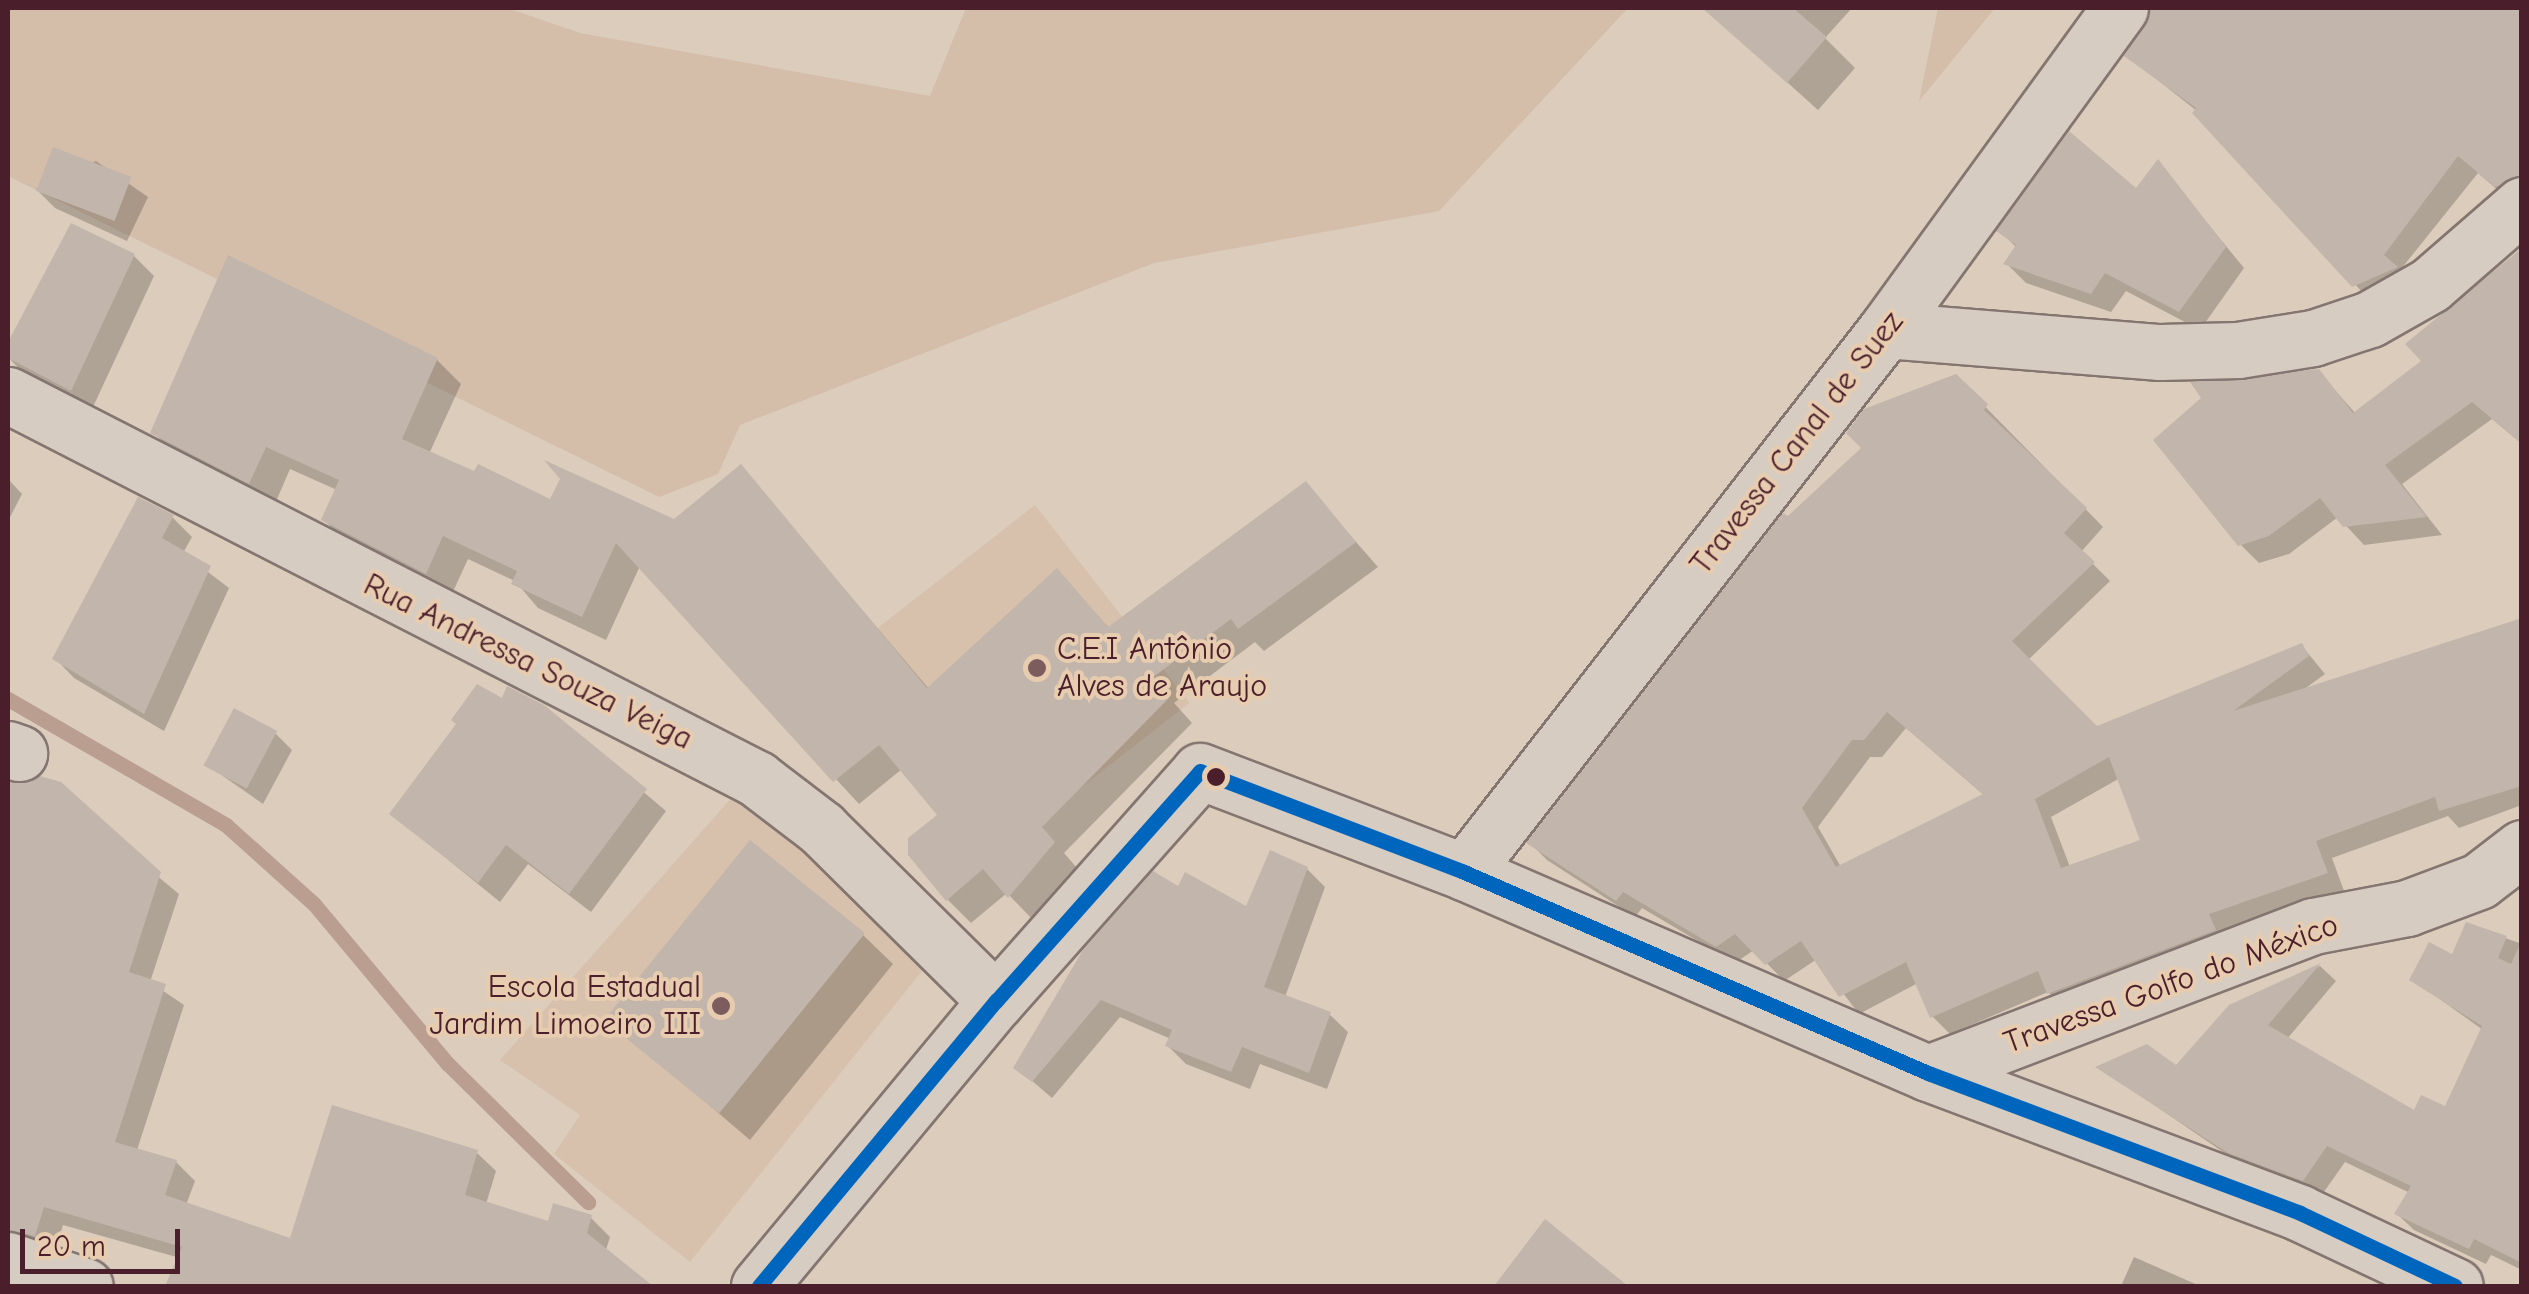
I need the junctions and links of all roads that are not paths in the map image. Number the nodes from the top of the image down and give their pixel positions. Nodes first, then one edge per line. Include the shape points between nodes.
1 (2120, 8) edge
2 (2522, 205) edge
3 (1886, 330) junction
4 (8, 396) edge
5 (2522, 848) edge
6 (1464, 872) junction
7 (996, 1001) junction
8 (1928, 1073) junction
9 (8, 1260) edge
10 (772, 1269) edge
11 (85, 1286) edge
12 (2456, 1286) edge

1 - 3 street, Travessa Canal de Suez
2 - 3 street via 2430,285 2370,319 2313,338 2238,350 2160,352
3 - 6 street, Travessa Canal de Suez
4 - 7 street, Rua Andressa Souza Veiga via 757,779 820,828
5 - 8 street, Travessa Golfo do México via 2479,881 2407,908 2313,926
6 - 7 street via 1200,771
6 - 8 street
7 - 10 street
8 - 12 street via 2300,1213
9 - 11 street

